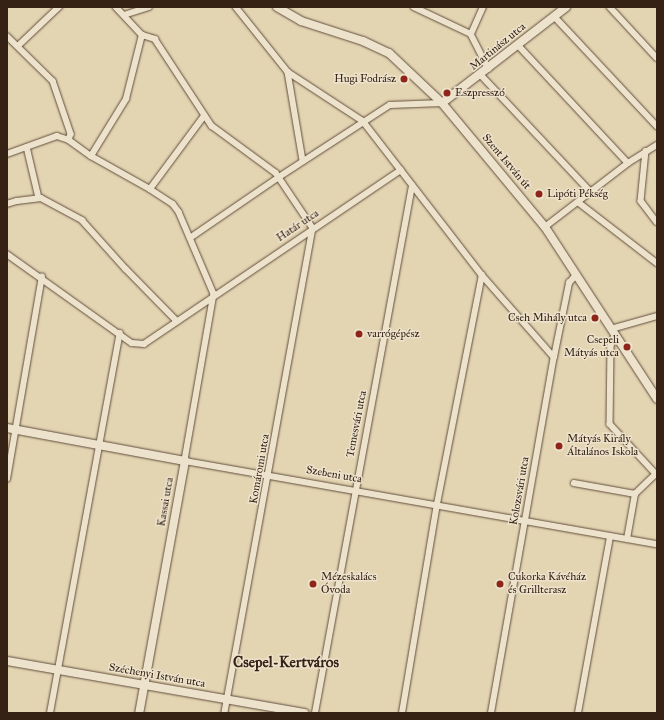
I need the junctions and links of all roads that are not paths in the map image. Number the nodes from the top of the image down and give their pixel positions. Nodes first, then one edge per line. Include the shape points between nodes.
1 (59, 7) edge
2 (116, 7) edge
3 (149, 7) edge
4 (236, 7) edge
5 (277, 7) edge
6 (414, 7) edge
7 (483, 7) edge
8 (610, 7) edge
9 (560, 11) edge
10 (124, 15) junction
11 (471, 34) junction
12 (142, 35) junction
13 (7, 36) edge
14 (518, 45) junction
15 (18, 46) junction
16 (657, 58) edge
17 (489, 69) junction
18 (288, 72) junction
19 (480, 76) junction
20 (442, 103) junction
21 (204, 116) junction
22 (363, 121) junction
23 (657, 126) edge
24 (69, 140) junction
25 (657, 145) edge
26 (27, 147) junction
27 (646, 152) junction
28 (7, 154) edge
29 (91, 156) junction
30 (303, 161) junction
31 (628, 163) junction
32 (401, 170) junction
33 (279, 177) junction
34 (412, 186) junction
35 (150, 189) junction
36 (591, 192) junction
37 (38, 198) junction
38 (578, 202) junction
39 (7, 204) edge
40 (657, 222) edge
41 (545, 227) junction
42 (313, 228) junction
43 (190, 238) junction
44 (7, 254) edge
45 (657, 264) edge
46 (482, 275) junction
47 (576, 275) junction
48 (42, 276) junction
49 (214, 294) junction
50 (657, 316) edge
51 (177, 321) junction
52 (610, 329) junction
53 (120, 332) junction
54 (615, 336) junction
55 (554, 357) junction
56 (657, 399) edge
57 (7, 428) edge
58 (16, 430) junction
59 (98, 445) junction
60 (185, 461) junction
61 (656, 474) edge
62 (270, 475) junction
63 (7, 479) edge
64 (574, 484) dead end
65 (355, 490) junction
66 (635, 494) junction
67 (437, 504) junction
68 (524, 520) junction
69 (610, 536) junction
70 (627, 539) junction
71 (657, 544) edge
72 (7, 661) edge
73 (58, 670) junction
74 (144, 685) junction
75 (228, 700) junction
76 (50, 713) edge
77 (139, 713) edge
78 (225, 713) edge
79 (304, 713) edge
80 (315, 713) edge
81 (402, 713) edge
82 (491, 713) edge
83 (578, 713) edge

1 - 15 street
2 - 10 street
3 - 10 street
4 - 18 street
5 - 20 street, Szent István út via 301,21 363,41 390,53
6 - 11 street
7 - 11 street
8 - 16 street
9 - 14 street, Martinász utca
9 - 23 street
10 - 12 street
11 - 17 street
12 - 21 street via 154,39
12 - 29 street via 126,99
13 - 15 street
14 - 17 street, Martinász utca
14 - 31 street
15 - 24 street via 53,81 71,134
17 - 19 street, Martinász utca
18 - 22 street
18 - 30 street
19 - 20 street, Martinász utca
19 - 36 street
20 - 22 street via 390,105
20 - 41 street, Szent István út
21 - 33 street via 221,133
21 - 35 street
22 - 30 street
22 - 32 street
24 - 26 street via 57,136
24 - 29 street
25 - 27 street
26 - 28 street
26 - 37 street
27 - 31 street
27 - 40 street via 641,201
29 - 35 street
30 - 33 street
31 - 36 street
32 - 34 street
32 - 42 street, Határ utca
33 - 42 street
33 - 43 street
34 - 46 street
34 - 65 street, Temesvári utca
35 - 43 street via 173,204
36 - 38 street
37 - 39 street
37 - 51 street via 82,220 126,270
38 - 41 street
38 - 45 street
41 - 47 street, Szent István út
42 - 49 street, Határ utca
42 - 62 street, Komáromi utca
43 - 49 street
44 - 48 street, Határ utca
46 - 55 street
46 - 67 street
47 - 52 street, Szent István út
47 - 55 street, Kolozsvári utca via 569,282
48 - 53 street, Határ utca
48 - 58 street
49 - 51 street, Határ utca
49 - 60 street, Kassai utca
50 - 52 street
51 - 53 street, Határ utca via 144,344 132,343
52 - 54 street, Szent István út
53 - 59 street
54 - 56 street, Szent István út
54 - 61 street via 611,346 610,424
55 - 68 street, Kolozsvári utca
57 - 58 street, Szebeni utca
58 - 59 street, Szebeni utca
58 - 63 street
59 - 60 street, Szebeni utca
59 - 73 street
60 - 62 street, Szebeni utca
60 - 74 street, Kassai utca
61 - 66 street
62 - 65 street, Szebeni utca
62 - 75 street, Komáromi utca
64 - 66 street
65 - 67 street, Szebeni utca
65 - 80 street, Temesvári utca
66 - 70 street
67 - 68 street, Szebeni utca
67 - 81 street
68 - 69 street, Szebeni utca
68 - 82 street, Kolozsvári utca
69 - 70 street, Szebeni utca
69 - 83 street
70 - 71 street, Szebeni utca
72 - 73 street, Széchenyi István utca
73 - 74 street, Széchenyi István utca
73 - 76 street
74 - 75 street, Széchenyi István utca
74 - 77 street, Kassai utca
75 - 78 street, Komáromi utca
75 - 79 street, Széchenyi István utca

